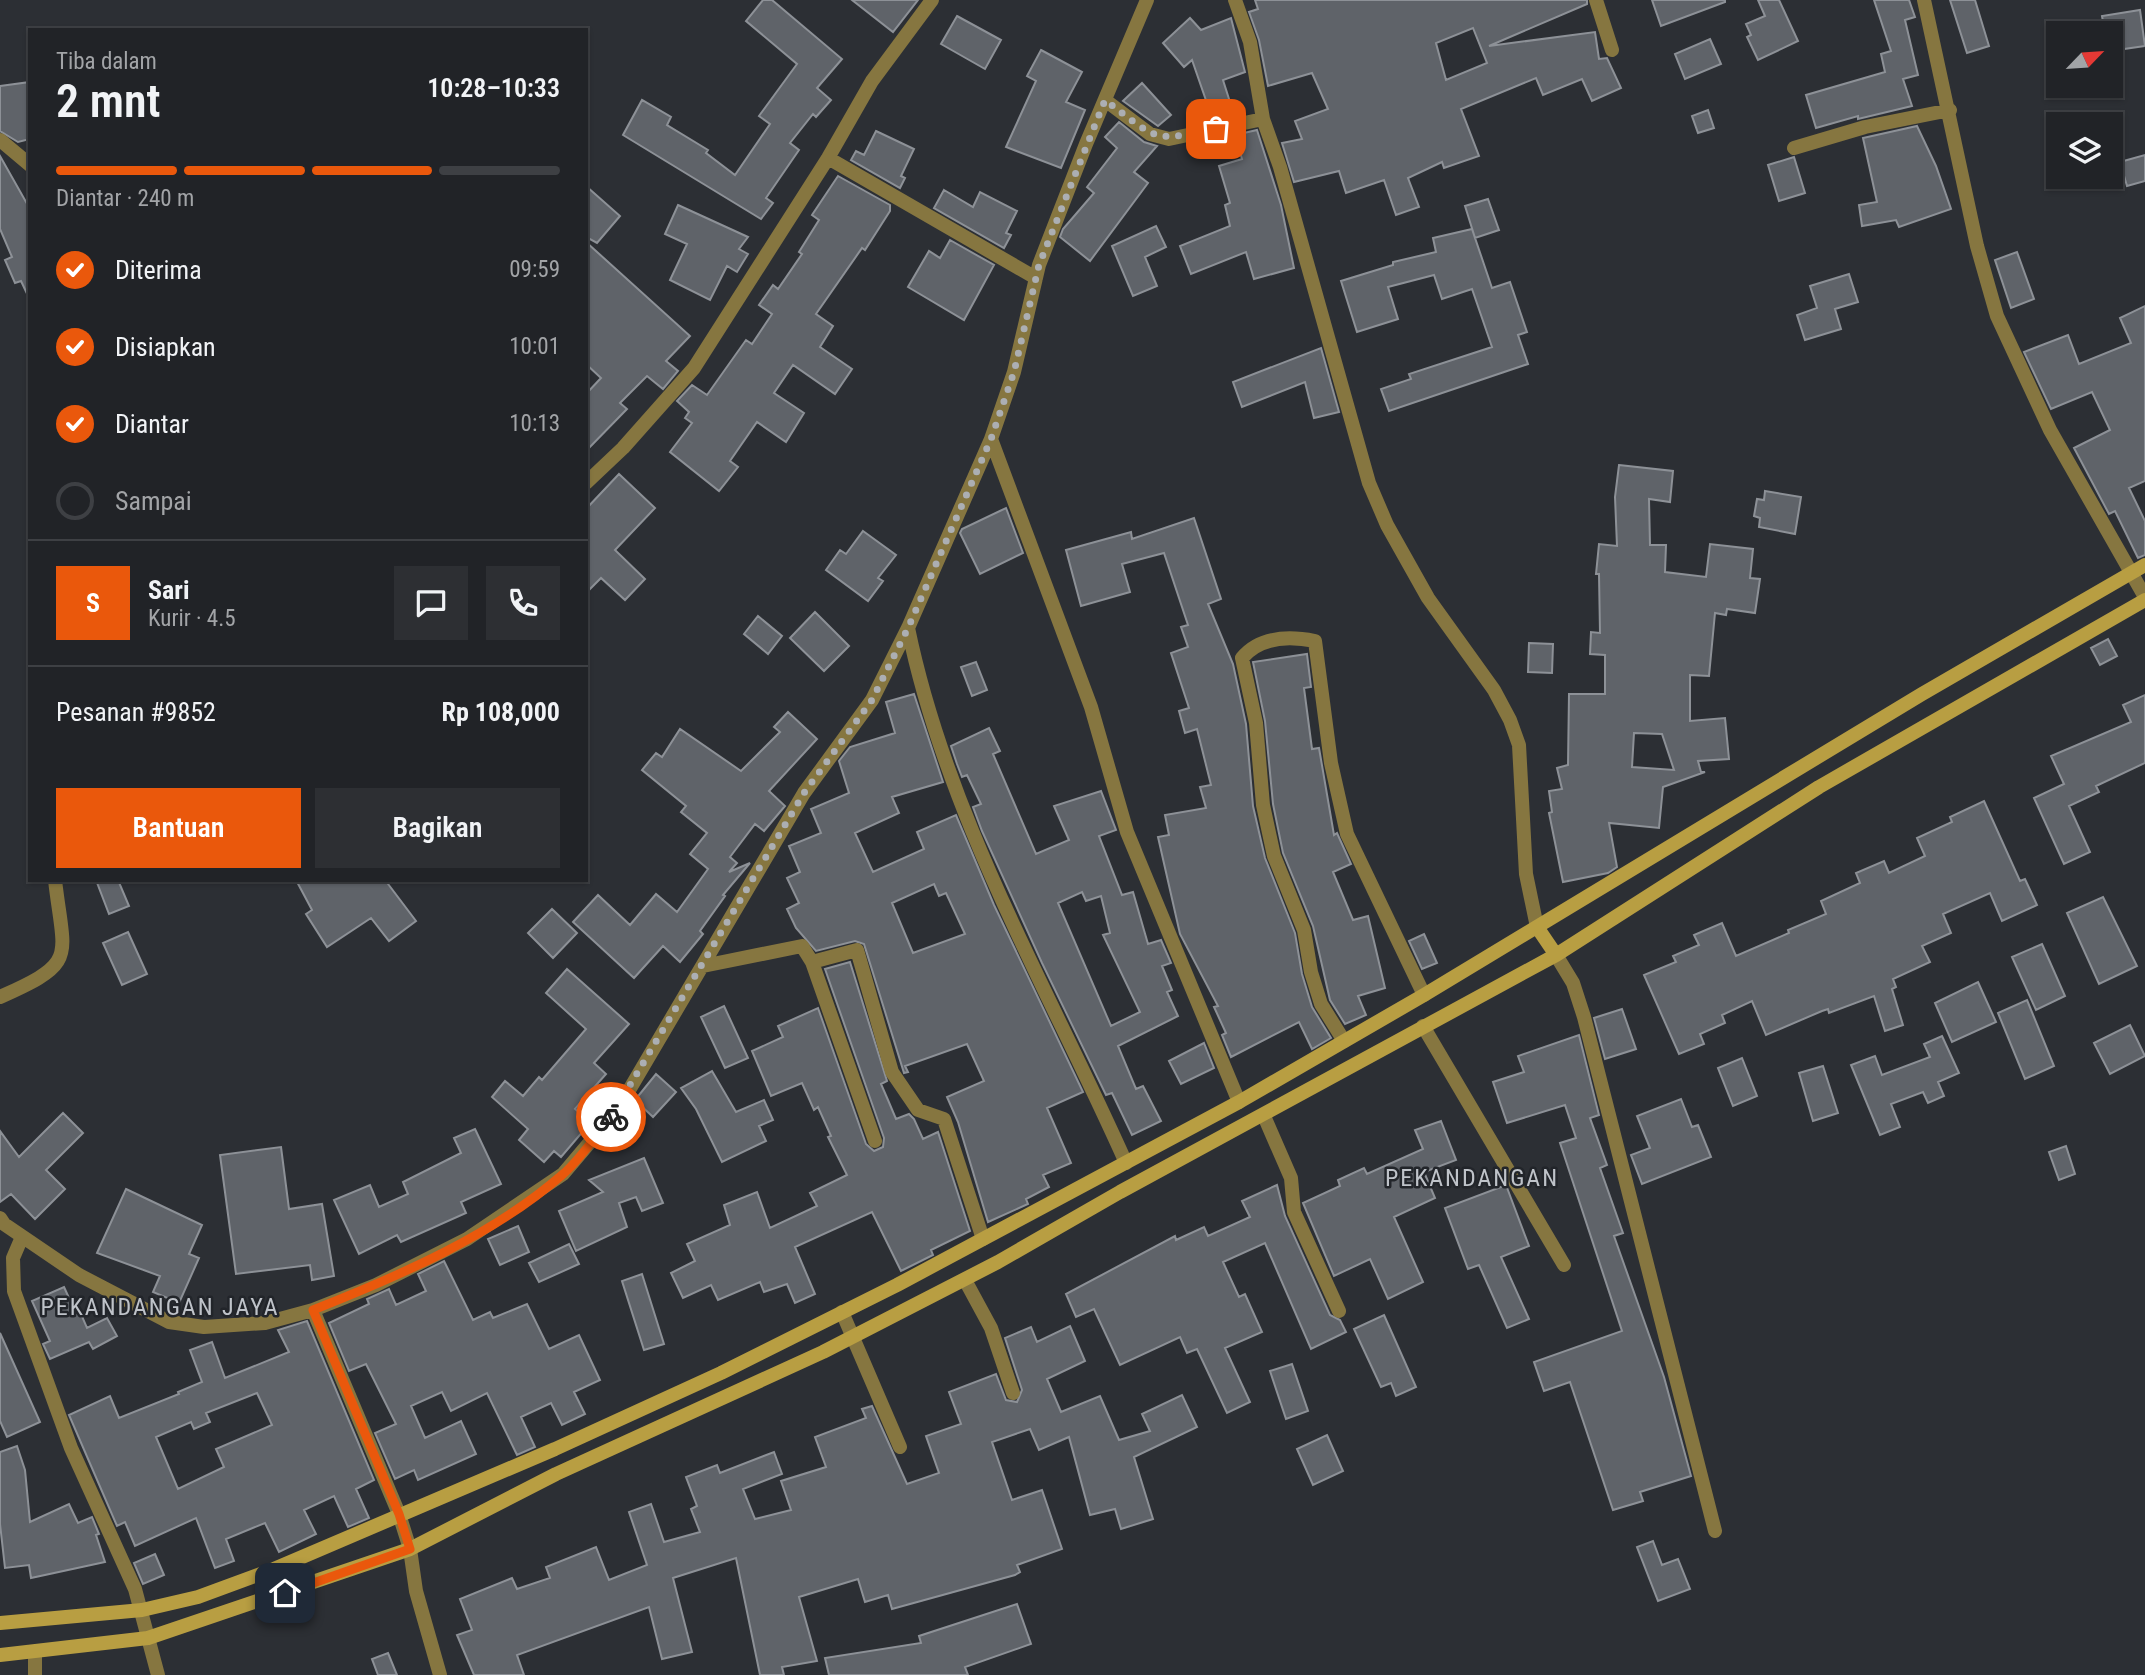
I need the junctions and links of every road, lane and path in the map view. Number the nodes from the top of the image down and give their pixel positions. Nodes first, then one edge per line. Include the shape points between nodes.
1 (932, 0) edge
2 (1147, 0) edge
3 (1235, 0) edge
4 (1595, 0) edge
5 (1924, 0) edge
6 (1612, 50) dead end
7 (1105, 100) junction
8 (1950, 110) junction
9 (1263, 119) junction
10 (0, 140) edge
11 (1794, 148) dead end
12 (828, 158) junction
13 (28, 163) edge
14 (1036, 278) junction
15 (991, 439) junction
16 (588, 481) edge
17 (2145, 565) edge
18 (2132, 573) junction
19 (2145, 598) edge
20 (908, 628) junction
21 (55, 882) edge
22 (1537, 927) junction
23 (1556, 955) junction
24 (812, 962) junction
25 (703, 966) junction
26 (1424, 995) junction
27 (0, 997) edge
28 (1423, 1027) junction
29 (1344, 1041) junction
30 (1236, 1097) junction
31 (1266, 1119) junction
32 (875, 1141) dead end
33 (1126, 1163) junction
34 (1, 1222) edge
35 (22, 1237) junction
36 (983, 1239) junction
37 (1564, 1265) dead end
38 (968, 1286) junction
39 (313, 1310) junction
40 (1339, 1311) dead end
41 (842, 1312) junction
42 (853, 1337) junction
43 (1013, 1393) dead end
44 (900, 1447) dead end
45 (555, 1449) junction
46 (564, 1471) junction
47 (399, 1514) junction
48 (1715, 1531) dead end
49 (410, 1549) junction
50 (139, 1600) junction
51 (0, 1623) edge
52 (148, 1638) junction
53 (35, 1652) junction
54 (0, 1655) edge
55 (36, 1675) edge
56 (158, 1675) edge
57 (440, 1675) edge

1 - 12 street via 872,80
2 - 7 street
3 - 9 street via 1250,42
4 - 6 street
5 - 8 street
7 - 9 street via 1150,134 1169,139
7 - 14 street
8 - 11 street via 1853,130
8 - 18 street via 1977,246 1997,316 2050,430
9 - 22 street via 1368,483 1428,598 1510,720 1518,746 1526,874
10 - 13 street
12 - 14 street
12 - 16 street via 694,368
14 - 15 street via 1014,372
15 - 20 street
15 - 30 street via 1091,707 1127,832
17 - 18 main road
18 - 19 street
18 - 22 main road
19 - 23 main road via 1819,787
20 - 25 street via 872,700 804,793
20 - 33 street via 954,785 1011,920
21 - 27 street via 64,940 56,967
22 - 23 main road
22 - 26 main road
23 - 28 main road
23 - 48 street via 1573,984 1584,1017
24 - 25 street via 802,946
24 - 32 street
24 - 36 street via 857,950 892,1072 918,1110 944,1119
25 - 39 street via 618,1109 563,1174 467,1239
26 - 29 main road
26 - 29 street via 1347,834 1331,762 1315,641 1291,637 1252,646 1242,658 1274,856 1304,930 1321,1004
28 - 31 main road
28 - 37 street
29 - 30 main road
30 - 33 main road
31 - 38 main road via 1120,1192
31 - 40 street via 1292,1178 1294,1212
33 - 36 main road
34 - 35 street
35 - 39 street via 79,1275 169,1322 204,1327 265,1323
35 - 50 street via 13,1258 14,1291 71,1448
36 - 41 main road
38 - 42 main road
38 - 43 street via 991,1328
39 - 47 street
41 - 42 street
41 - 45 main road
42 - 44 street
42 - 46 main road
45 - 46 main road
45 - 47 main road
46 - 49 main road
47 - 49 street
47 - 50 main road via 198,1597
49 - 52 main road
49 - 57 street via 416,1591
50 - 51 main road
50 - 52 street
52 - 53 main road
52 - 56 street
53 - 54 main road
53 - 55 street

